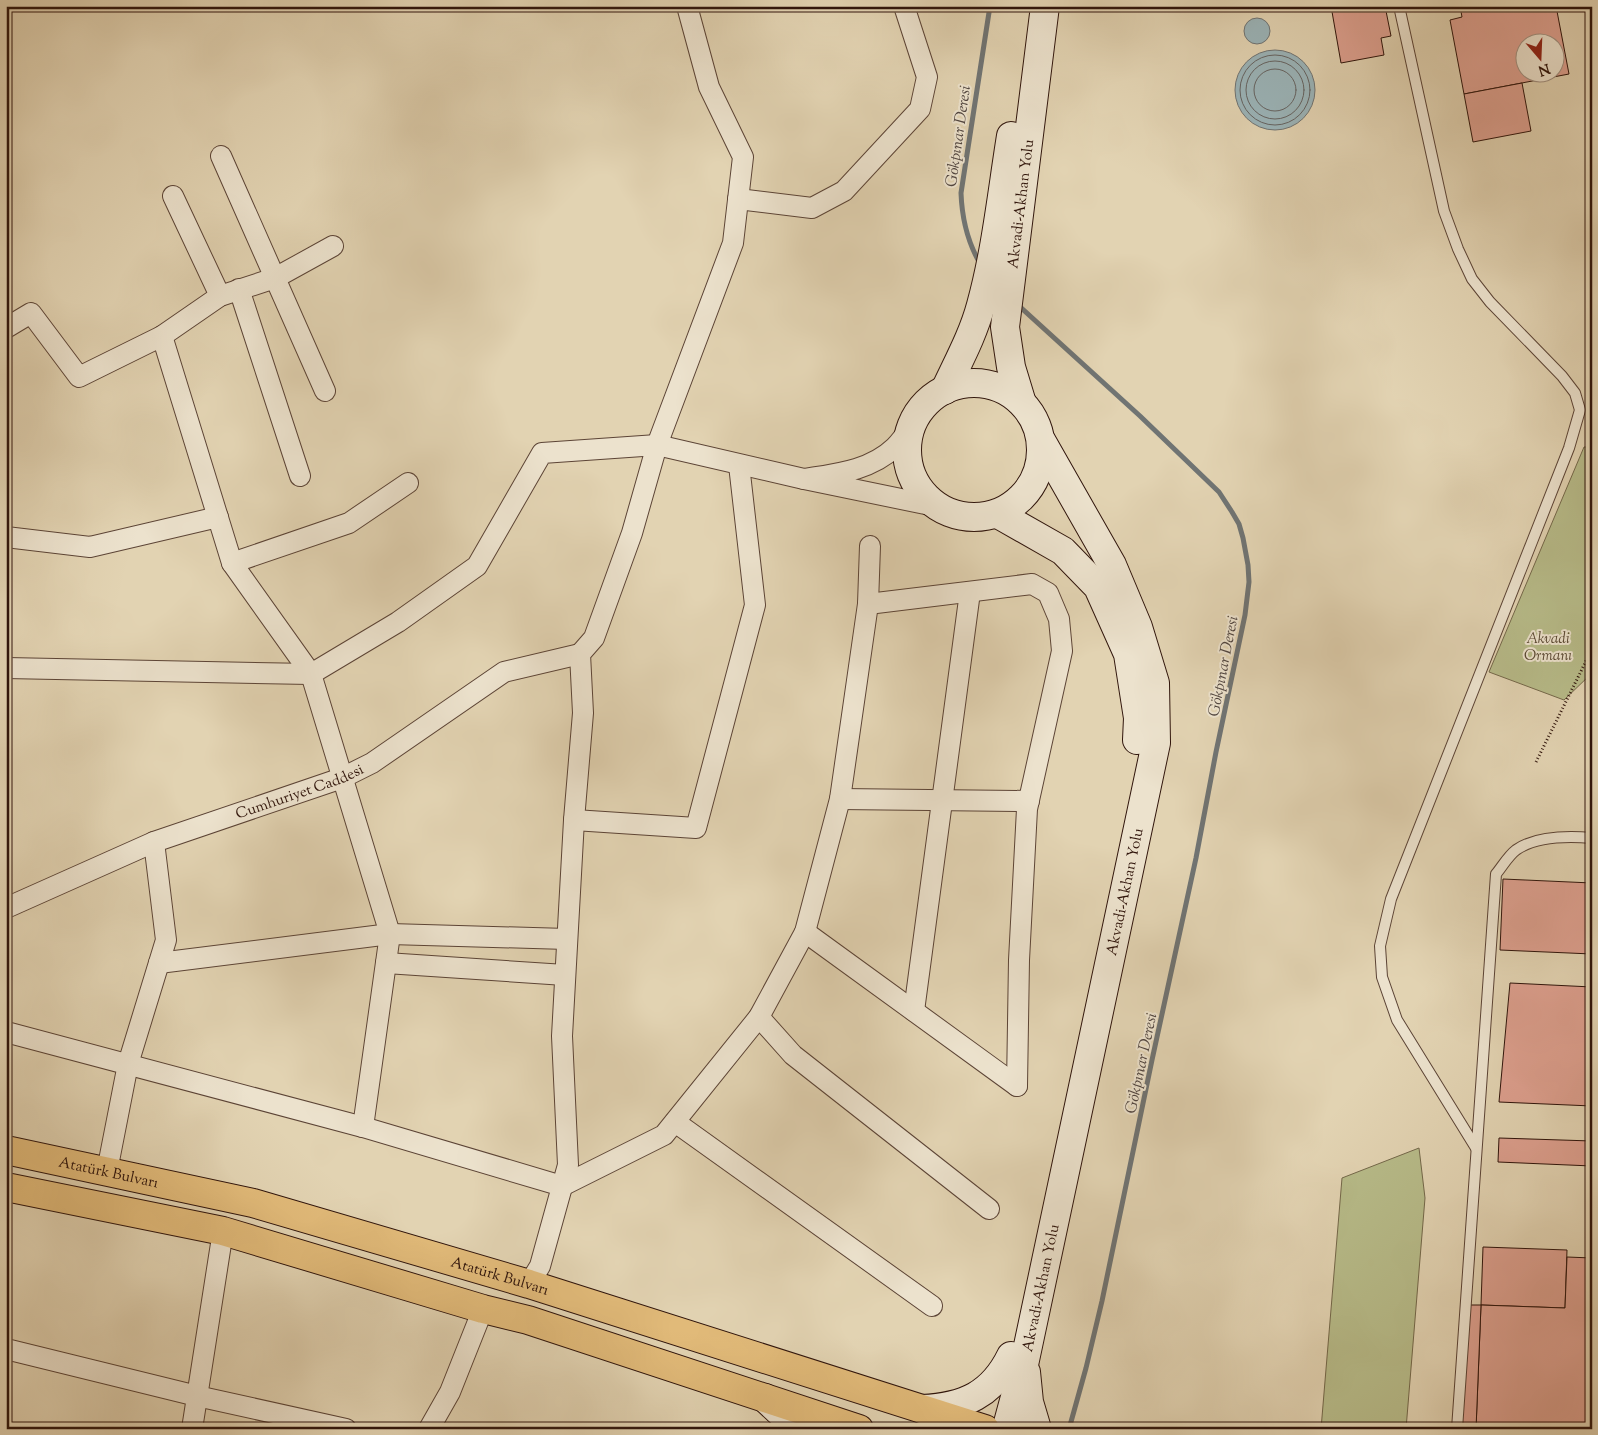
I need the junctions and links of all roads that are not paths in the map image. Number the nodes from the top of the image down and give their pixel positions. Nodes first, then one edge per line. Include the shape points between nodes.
1 (687, 6) edge
2 (904, 6) edge
3 (1030, 6) edge
4 (1045, 6) edge
5 (1399, 6) edge
6 (221, 156) dead end
7 (173, 196) dead end
8 (738, 199) junction
9 (333, 246) dead end
10 (275, 278) junction
11 (239, 289) junction
12 (220, 296) junction
13 (6, 328) edge
14 (162, 336) junction
15 (945, 390) junction
16 (325, 391) dead end
17 (1021, 400) junction
18 (909, 429) junction
19 (1042, 442) junction
20 (657, 445) junction
21 (739, 465) junction
22 (300, 476) dead end
23 (804, 479) junction
24 (408, 483) dead end
25 (935, 506) junction
26 (998, 514) junction
27 (218, 517) junction
28 (6, 537) edge
29 (870, 546) dead end
30 (232, 563) junction
31 (970, 592) junction
32 (868, 604) junction
33 (580, 654) junction
34 (6, 668) edge
35 (311, 674) junction
36 (342, 778) junction
37 (840, 799) junction
38 (943, 800) junction
39 (1029, 802) junction
40 (574, 820) junction
41 (1592, 838) edge
42 (154, 842) junction
43 (6, 908) edge
44 (805, 932) junction
45 (390, 934) junction
46 (567, 939) junction
47 (159, 963) junction
48 (386, 963) junction
49 (566, 975) junction
50 (914, 1011) junction
51 (759, 1016) junction
52 (6, 1032) edge
53 (128, 1064) junction
54 (675, 1122) junction
55 (364, 1126) junction
56 (1476, 1148) junction
57 (6, 1150) edge
58 (107, 1171) junction
59 (562, 1186) junction
60 (6, 1187) edge
61 (989, 1209) dead end
62 (223, 1231) junction
63 (529, 1284) junction
64 (932, 1306) dead end
65 (483, 1309) junction
66 (6, 1349) edge
67 (1018, 1358) junction
68 (197, 1396) junction
69 (765, 1398) junction
70 (922, 1409) junction
71 (995, 1424) edge
72 (192, 1429) edge
73 (346, 1429) edge
74 (430, 1429) edge
75 (798, 1429) edge
76 (859, 1429) edge
77 (1037, 1429) edge
78 (1457, 1429) edge

1 - 8 street via 709,87 743,157
2 - 8 street via 927,77 920,109 844,191 812,208
3 - 15 main road, Akvadi-Akhan Yolu via 981,306
4 - 17 main road, Akvadi-Akhan Yolu via 1005,327 1011,367
5 - 56 lane via 1444,211 1458,249 1472,279 1562,376 1575,393 1580,410 1569,448 1391,899 1380,946 1382,977 1397,1020
6 - 10 street
7 - 12 street
8 - 20 street via 733,243
9 - 10 street
10 - 11 street
10 - 16 street
11 - 12 street
11 - 22 street
12 - 14 street
13 - 14 street via 30,313 79,377
14 - 27 street
15 - 17 main road via 955,385 978,382 1001,388
15 - 18 main road via 935,394 919,410
17 - 19 main road via 1035,419
18 - 23 street via 894,448 873,462 847,473
18 - 25 main road via 906,450 909,472 920,491
19 - 26 main road via 1040,465 1031,487 1016,503
19 - 67 main road, Akvadi-Akhan Yolu via 1112,565 1138,627 1155,683 1156,743
20 - 21 street
20 - 33 street via 632,533 594,638
20 - 35 street via 542,453 477,566 398,622
21 - 23 street
21 - 40 street via 755,605 696,828
23 - 25 street
24 - 30 street via 349,523
25 - 26 main road via 955,515 976,518
26 - 67 main road, Akvadi-Akhan Yolu via 1063,551 1098,587 1128,654 1138,718 1136,758
27 - 28 street via 90,547
27 - 30 street
29 - 32 street
30 - 35 street
31 - 32 street
31 - 38 street
31 - 39 street via 1032,584 1048,593 1059,619 1062,651
32 - 37 street
33 - 36 street, Cumhuriyet Caddesi via 504,672 372,763
33 - 40 street via 583,713
34 - 35 street
35 - 36 street
36 - 42 street, Cumhuriyet Caddesi
36 - 45 street
37 - 38 street
37 - 44 street
38 - 39 street
38 - 50 street
39 - 50 street via 1019,960 1017,1086
40 - 46 street
41 - 56 lane via 1533,842 1514,851 1496,874
42 - 43 street, Cumhuriyet Caddesi
42 - 47 street via 166,940
44 - 50 street
44 - 51 street
45 - 46 street
45 - 47 street
45 - 48 street
46 - 49 street
47 - 53 street
48 - 49 street
48 - 55 street
49 - 59 street via 562,1036 568,1165
51 - 54 street
51 - 61 street via 793,1055
52 - 53 street
53 - 55 street
53 - 58 street
54 - 59 street via 664,1135
54 - 64 street
55 - 59 street
56 - 78 lane
57 - 58 main road, Atatürk Bulvarı
58 - 63 main road, Atatürk Bulvarı via 253,1203
59 - 63 street via 540,1266
60 - 62 main road
62 - 65 main road
62 - 68 street
63 - 70 main road, Atatürk Bulvarı
65 - 69 main road via 528,1320
65 - 74 street via 450,1392
66 - 68 street
67 - 70 main road via 978,1395 943,1408
67 - 71 main road
67 - 77 main road
68 - 72 street
68 - 73 street
69 - 75 main road
69 - 76 main road
70 - 71 main road, Atatürk Bulvarı

